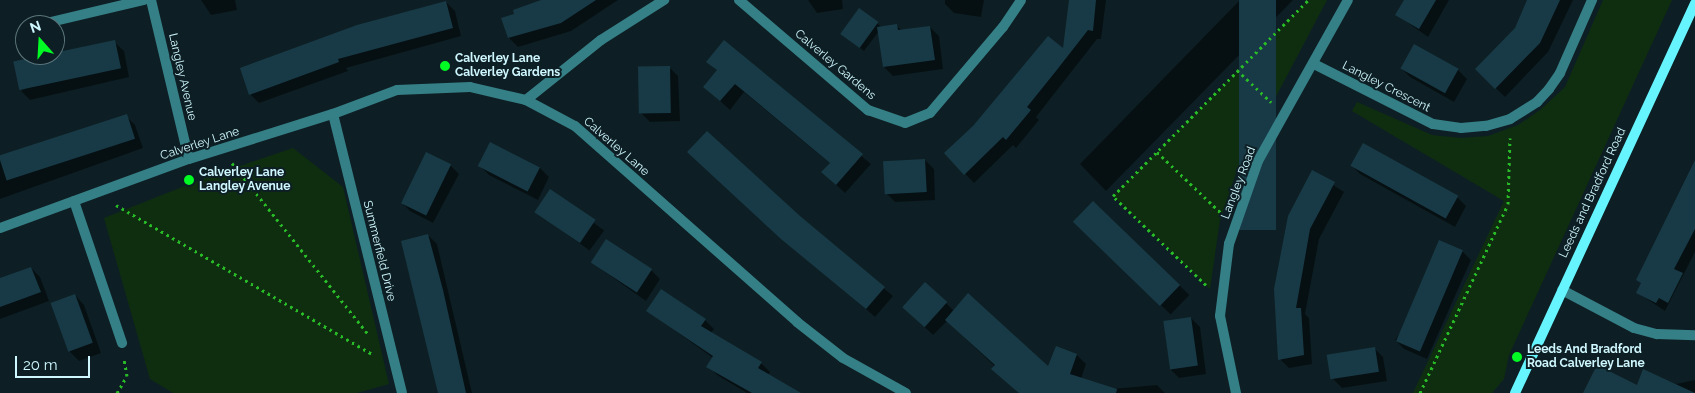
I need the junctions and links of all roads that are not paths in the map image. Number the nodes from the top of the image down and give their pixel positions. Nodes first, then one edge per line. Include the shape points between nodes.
1 (144, 0) edge
2 (151, 0) edge
3 (664, 0) edge
4 (739, 0) edge
5 (1021, 0) edge
6 (1348, 0) edge
7 (1592, 0) edge
8 (1695, 4) edge
9 (65, 19) edge
10 (1314, 64) junction
11 (526, 100) junction
12 (333, 114) junction
13 (189, 160) junction
14 (74, 201) junction
15 (0, 228) edge
16 (1562, 290) junction
17 (1695, 335) edge
18 (122, 343) road end
19 (402, 393) edge
20 (906, 393) edge
21 (1236, 393) edge
22 (1515, 393) edge

1 - 9 street
2 - 13 street, Langley Avenue
3 - 11 street via 601,40
4 - 5 street, Calverley Gardens via 868,110 906,123 930,113 1003,27
6 - 10 street, Langley Road
7 - 10 street, Langley Crescent via 1560,73 1549,89 1537,102 1510,119 1461,128 1433,124
8 - 16 main road, Leeds and Bradford Road
10 - 21 street, Langley Road via 1258,162 1229,244 1220,316
11 - 12 street, Calverley Lane via 470,87 397,90
11 - 20 street, Calverley Lane via 575,126 797,322 844,358
12 - 13 street, Calverley Lane
12 - 19 street, Summerfield Drive
13 - 14 street, Calverley Lane
14 - 15 street, Calverley Lane
14 - 18 street
16 - 17 street via 1634,328 1657,334
16 - 22 main road, Leeds and Bradford Road

